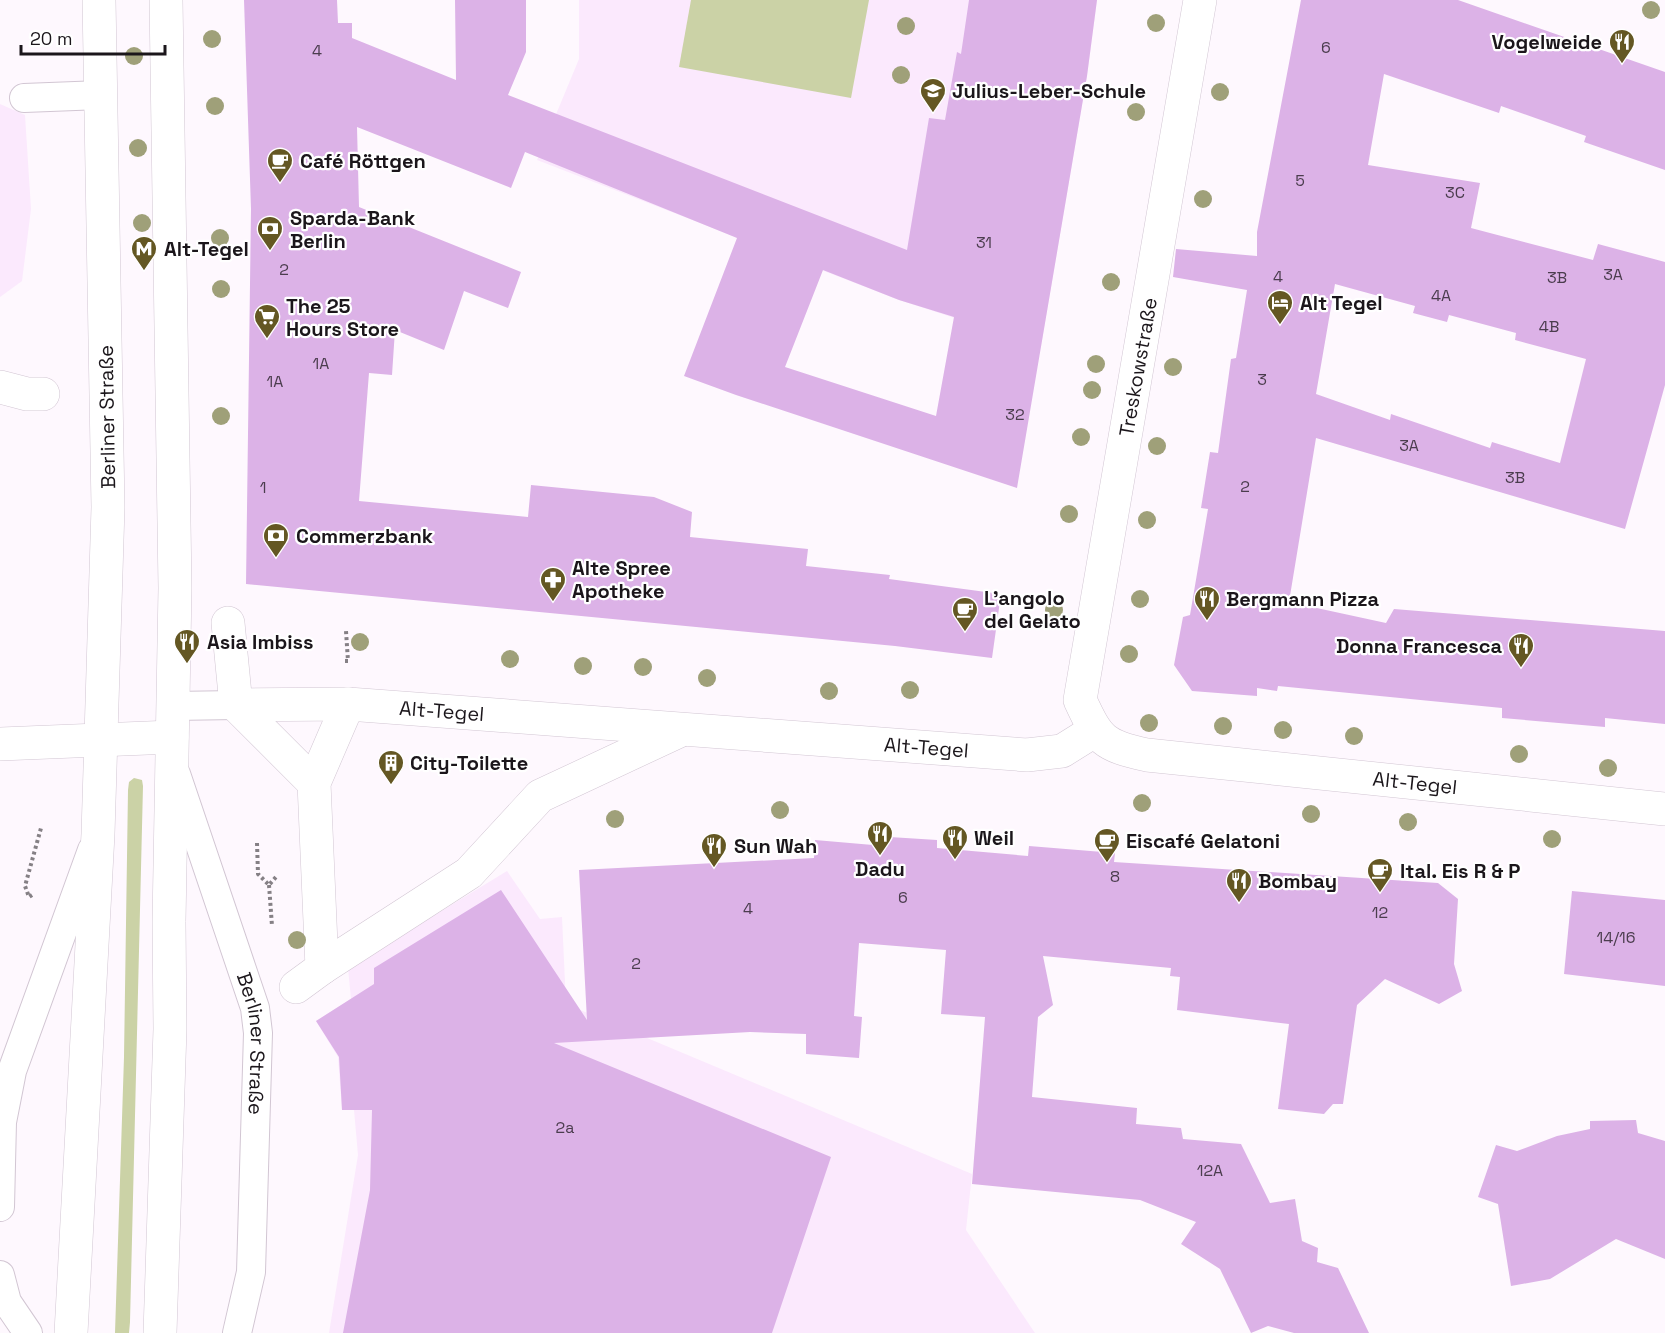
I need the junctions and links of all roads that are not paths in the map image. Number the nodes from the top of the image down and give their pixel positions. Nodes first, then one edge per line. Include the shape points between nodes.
1 (99, 0) edge
2 (166, 0) edge
3 (1200, 0) edge
4 (101, 95) junction
5 (24, 98) dead end
6 (0, 387) edge
7 (43, 394) dead end
8 (228, 623) dead end
9 (348, 704) junction
10 (236, 705) junction
11 (682, 729) junction
12 (1094, 731) junction
13 (173, 736) junction
14 (101, 738) junction
15 (0, 744) edge
16 (314, 783) junction
17 (1665, 809) edge
18 (98, 834) junction
19 (322, 968) junction
20 (297, 987) dead end
21 (0, 1207) edge
22 (0, 1275) edge
23 (28, 1333) edge
24 (71, 1333) edge
25 (160, 1333) edge
26 (237, 1333) edge

1 - 4 street, Berliner Straße
2 - 13 street, Berliner Straße via 173,362
3 - 12 street, Treskowstraße via 1080,700
4 - 5 lane
4 - 14 street, Berliner Straße via 108,496
6 - 7 street
8 - 10 street
9 - 10 street, Alt-Tegel
9 - 11 street, Alt-Tegel
9 - 16 street
10 - 13 lane, Alt-Tegel
10 - 16 street
11 - 12 street, Alt-Tegel via 1027,755 1062,751
11 - 19 street via 540,796 469,873
12 - 17 street, Alt-Tegel via 1114,748 1147,755
13 - 14 street
13 - 25 street, Berliner Straße via 170,1029
13 - 26 lane, Berliner Straße via 255,1008 258,1033 251,1272
14 - 15 street
14 - 18 street, Berliner Straße
16 - 19 street
18 - 21 lane, Berliner Straße via 12,1071 2,1122
18 - 24 street, Berliner Straße
19 - 20 street
22 - 23 lane via 7,1302

